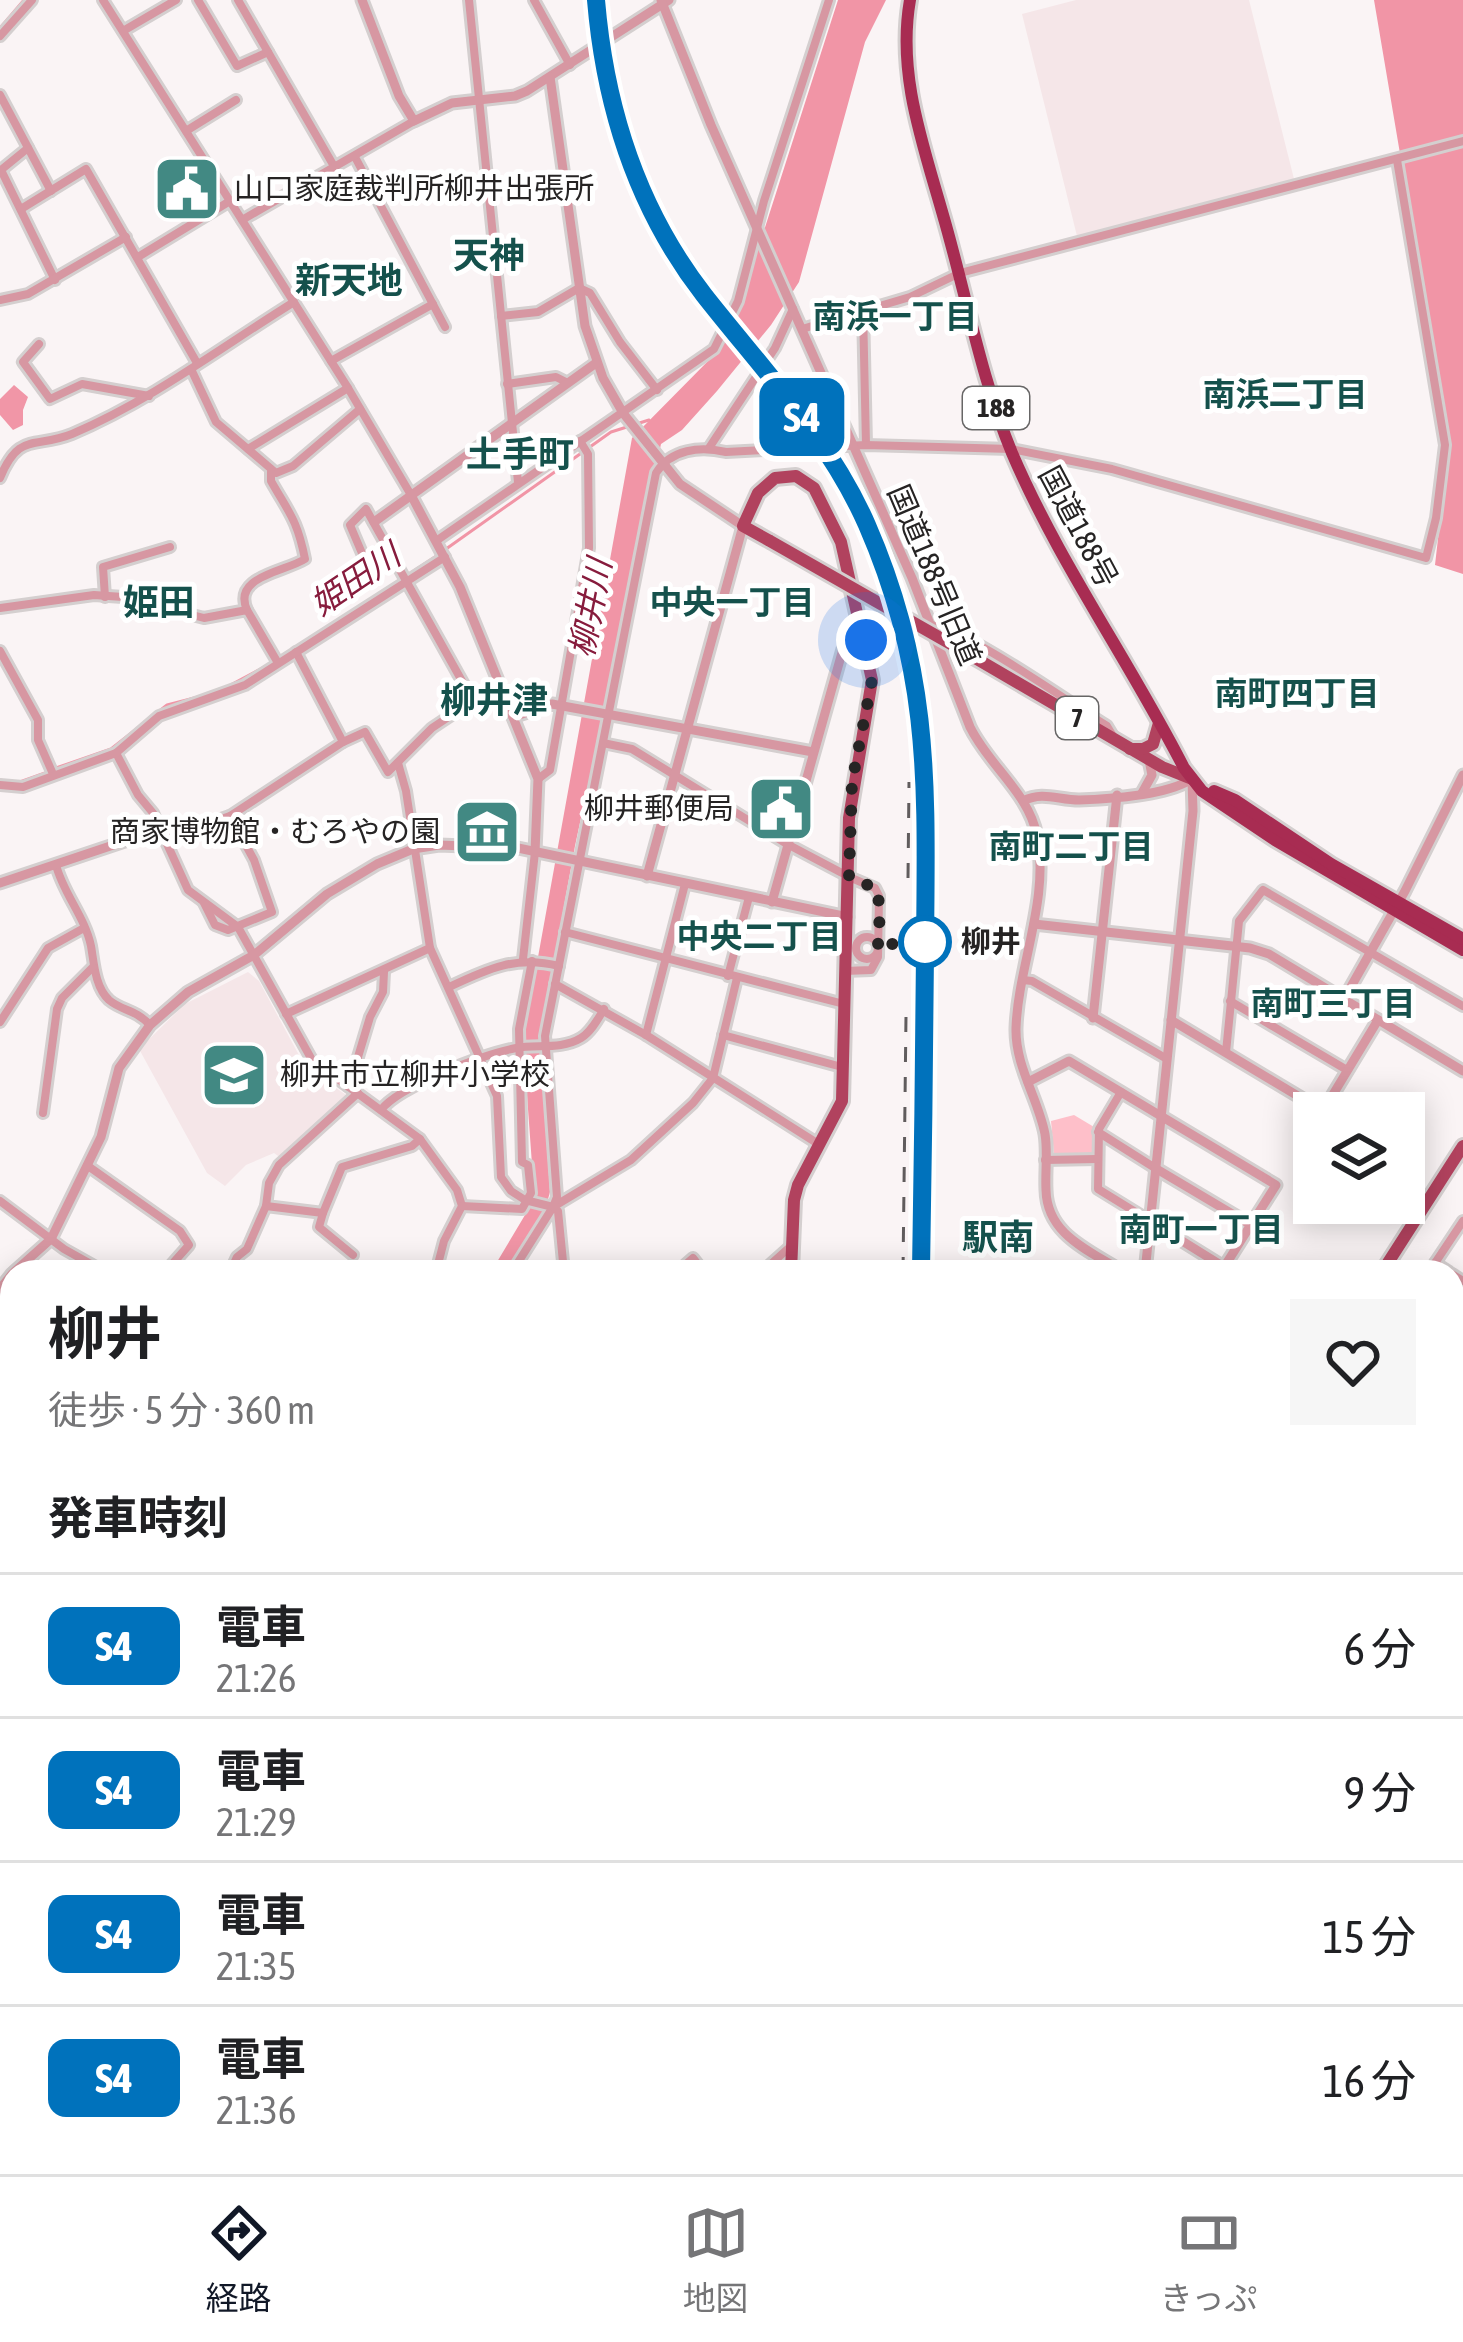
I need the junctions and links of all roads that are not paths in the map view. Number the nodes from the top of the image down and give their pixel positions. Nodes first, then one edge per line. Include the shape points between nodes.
1 (32, 0) edge
2 (176, 0) edge
3 (198, 0) edge
4 (238, 0) edge
5 (362, 0) edge
6 (469, 0) edge
7 (534, 0) edge
8 (829, 0) edge
9 (910, 0) edge
10 (106, 1) edge
11 (664, 2) edge
12 (123, 31) junction
13 (0, 36) edge
14 (268, 52) junction
15 (571, 66) junction
16 (550, 77) junction
17 (0, 95) edge
18 (479, 99) junction
19 (236, 100) dead end
20 (414, 122) junction
21 (186, 131) junction
22 (1463, 141) edge
23 (28, 148) junction
24 (355, 157) junction
25 (1399, 160) junction
26 (335, 168) junction
27 (51, 191) junction
28 (230, 201) junction
29 (21, 209) junction
30 (242, 220) junction
31 (760, 234) junction
32 (126, 237) junction
33 (138, 257) junction
34 (960, 273) junction
35 (55, 280) junction
36 (579, 288) junction
37 (0, 300) edge
38 (294, 302) junction
39 (433, 304) junction
40 (792, 306) junction
41 (863, 309) junction
42 (501, 316) junction
43 (446, 327) dead end
44 (802, 328) junction
45 (39, 344) dead end
46 (331, 361) junction
47 (596, 363) junction
48 (194, 366) junction
49 (568, 383) junction
50 (507, 384) junction
51 (348, 388) junction
52 (657, 390) junction
53 (150, 397) junction
54 (360, 410) junction
55 (623, 413) junction
56 (511, 423) junction
57 (580, 442) junction
58 (860, 446) junction
59 (709, 448) junction
60 (248, 449) junction
61 (1011, 449) junction
62 (661, 460) junction
63 (271, 472) junction
64 (0, 478) edge
65 (518, 482) junction
66 (411, 495) junction
67 (374, 522) junction
68 (743, 526) junction
69 (170, 547) dead end
70 (441, 550) junction
71 (367, 566) dead end
72 (407, 579) junction
73 (105, 597) junction
74 (0, 608) edge
75 (247, 610) junction
76 (930, 625) junction
77 (866, 640) junction
78 (0, 651) edge
79 (296, 652) junction
80 (278, 663) junction
81 (14, 675) junction
82 (0, 680) edge
83 (498, 684) junction
84 (472, 699) junction
85 (561, 705) junction
86 (605, 715) junction
87 (513, 717) junction
88 (1159, 723) junction
89 (686, 731) junction
90 (343, 742) junction
91 (603, 742) junction
92 (1124, 746) junction
93 (116, 752) junction
94 (814, 752) junction
95 (1149, 759) junction
96 (398, 763) junction
97 (53, 774) junction
98 (674, 774) junction
99 (1463, 775) edge
100 (538, 778) junction
101 (1192, 779) junction
102 (0, 785) edge
103 (1142, 793) junction
104 (1117, 795) junction
105 (1023, 801) junction
106 (230, 816) junction
107 (163, 834) junction
108 (787, 844) junction
109 (413, 849) junction
110 (535, 852) junction
111 (576, 862) junction
112 (56, 865) junction
113 (846, 875) junction
114 (647, 876) junction
115 (0, 883) edge
116 (685, 884) junction
117 (749, 897) junction
118 (772, 902) junction
119 (1396, 907) junction
120 (848, 916) junction
121 (1034, 925) junction
122 (238, 927) junction
123 (84, 928) junction
124 (565, 932) junction
125 (1102, 932) junction
126 (1463, 940) edge
127 (1178, 941) junction
128 (1236, 947) junction
129 (430, 948) junction
130 (1463, 950) edge
131 (1370, 953) junction
132 (254, 955) junction
133 (666, 958) junction
134 (530, 960) junction
135 (558, 965) junction
136 (93, 967) junction
137 (384, 971) junction
138 (845, 971) junction
139 (733, 977) junction
140 (1023, 980) junction
141 (555, 984) junction
142 (449, 987) junction
143 (1344, 999) junction
144 (1230, 1001) junction
145 (844, 1004) junction
146 (1463, 1006) edge
147 (604, 1009) junction
148 (286, 1013) junction
149 (1093, 1018) junction
150 (1171, 1020) junction
151 (1378, 1020) junction
152 (0, 1022) edge
153 (150, 1025) junction
154 (646, 1035) junction
155 (723, 1035) junction
156 (520, 1047) junction
157 (543, 1047) junction
158 (1226, 1052) junction
159 (483, 1059) junction
160 (1167, 1059) junction
161 (1461, 1066) edge
162 (842, 1067) junction
163 (1348, 1070) junction
164 (713, 1078) junction
165 (1028, 1082) junction
166 (354, 1090) junction
167 (1121, 1092) junction
168 (381, 1110) junction
169 (43, 1113) dead end
170 (1161, 1116) junction
171 (1098, 1132) junction
172 (420, 1139) junction
173 (1463, 1145) edge
174 (821, 1146) junction
175 (1097, 1159) junction
176 (1046, 1160) junction
177 (88, 1166) junction
178 (1155, 1168) junction
179 (526, 1200) junction
180 (0, 1201) edge
181 (266, 1206) junction
182 (462, 1206) junction
183 (550, 1206) junction
184 (323, 1213) junction
185 (1150, 1221) junction
186 (1463, 1221) edge
187 (1251, 1225) junction
188 (51, 1239) junction
189 (791, 1246) junction
190 (353, 1255) dead end
191 (28, 1260) edge
192 (84, 1260) edge
193 (175, 1260) edge
194 (236, 1260) edge
195 (439, 1260) edge
196 (519, 1260) edge
197 (563, 1260) edge
198 (775, 1260) edge
199 (791, 1260) edge
200 (1106, 1260) edge
201 (1146, 1260) edge
202 (1209, 1260) edge
203 (1229, 1260) edge
204 (1390, 1260) edge
205 (1438, 1260) edge

1 - 13 street
2 - 12 street
3 - 14 street via 237,66
4 - 14 street
5 - 20 street
6 - 18 street
7 - 15 street
8 - 31 street
9 - 34 highway, 国道188号 / 188 via 909,88
10 - 12 street
11 - 15 street
11 - 31 street, 国道188号旧道
12 - 21 street
14 - 26 street
15 - 16 street
16 - 18 street via 515,96
16 - 36 street
17 - 23 street
18 - 20 street
18 - 42 street
19 - 21 street
20 - 24 street
21 - 28 street
22 - 25 street
23 - 27 street
23 - 29 street via 1,170
24 - 26 street
24 - 39 street
25 - 34 street
25 - 61 street via 1444,433 1426,558 1112,469
26 - 30 street
27 - 29 street
27 - 32 street via 86,169
28 - 30 street
28 - 33 street
29 - 35 street
30 - 38 street
31 - 40 street, 国道188号旧道
31 - 52 street via 722,337
32 - 33 street
32 - 35 street
33 - 48 street
34 - 41 street
34 - 61 highway, 国道188号 / 188
35 - 37 street
36 - 42 street via 538,312
36 - 47 street
36 - 52 street
38 - 46 street
38 - 48 street
39 - 43 street
39 - 46 street
40 - 44 street, 国道188号旧道
40 - 59 street via 775,348
41 - 44 street
41 - 58 street
42 - 50 street
44 - 58 street, 国道188号旧道
45 - 53 street via 23,362 50,399 82,384
46 - 51 street
47 - 49 street
47 - 55 street
48 - 53 street
48 - 60 street via 209,413
49 - 50 street via 556,377
49 - 56 street
50 - 56 street
51 - 54 street
51 - 60 street
52 - 55 street
53 - 64 street via 62,438 21,445
54 - 63 street via 293,466
54 - 66 street
55 - 57 street
55 - 62 street
56 - 65 street
56 - 66 street
57 - 65 street
57 - 85 street via 588,454 589,548
58 - 59 street
58 - 61 street
58 - 76 street, 国道188号旧道
59 - 62 street
60 - 63 street
61 - 88 highway, 国道188号 / 188
62 - 68 street via 693,496
62 - 86 street
63 - 75 street via 305,559 244,590
65 - 70 street
66 - 67 street
66 - 70 street
67 - 71 street via 366,509 350,525
67 - 72 street
68 - 77 main road via 775,478 796,476 814,488 841,542
68 - 89 street
68 - 92 main road, 7, bridge
69 - 73 street via 103,567
70 - 72 street
70 - 83 street
72 - 79 street
72 - 84 street
73 - 74 street
73 - 75 street via 204,619
75 - 80 street
76 - 92 street via 981,647 1107,726
76 - 105 street, 国道188号旧道 via 977,742
77 - 94 street via 843,649
77 - 113 main road via 872,680 852,782
78 - 81 street
79 - 80 street
79 - 90 street
80 - 93 street via 228,693 159,716
81 - 82 street
81 - 97 street
83 - 84 street
83 - 87 street
84 - 96 street
85 - 86 street
85 - 87 street
85 - 100 street via 550,770
86 - 89 street
86 - 91 street
87 - 100 street
88 - 92 main road via 1153,744
88 - 101 highway, 国道188号 / 188
89 - 94 street
89 - 98 street
90 - 96 street via 365,732 388,772
90 - 106 street
91 - 98 street
91 - 111 street
92 - 95 main road, 7
93 - 97 street
93 - 107 street
94 - 108 street
95 - 101 main road, 7
95 - 103 street via 1153,775
96 - 109 street
97 - 102 street via 23,787
98 - 108 street
98 - 114 street
99 - 119 street
100 - 110 street
101 - 103 street
101 - 119 highway
101 - 127 street
103 - 104 street
104 - 105 street
104 - 125 street
105 - 121 street via 1039,841
106 - 107 street
106 - 122 street via 272,908
107 - 112 street
107 - 122 street via 188,890
108 - 113 street
108 - 118 street
109 - 110 street
109 - 129 street
109 - 132 street via 327,894
110 - 111 street
110 - 134 street
111 - 114 street
111 - 124 street
112 - 115 street
112 - 123 street
113 - 120 main road
113 - 138 street via 879,896 877,962 871,970
114 - 116 street
116 - 117 street
116 - 133 street
117 - 118 street
117 - 139 street
118 - 120 street
119 - 126 highway
119 - 130 highway
119 - 131 street
120 - 138 main road
121 - 125 street
121 - 140 street
122 - 132 street
123 - 136 street
123 - 152 street via 48,948
124 - 133 street
124 - 135 street
125 - 127 street
125 - 149 street
127 - 128 street
127 - 150 street
128 - 131 street via 1239,921 1263,890
128 - 143 street via 1269,954
128 - 144 street
129 - 137 street
129 - 142 street
131 - 143 street
131 - 146 street
132 - 148 street
132 - 153 street via 188,992
133 - 139 street
133 - 154 street
134 - 135 street
134 - 142 street via 496,965
134 - 156 street
135 - 141 street
136 - 153 street via 108,999
136 - 169 street via 57,1009
137 - 148 street
137 - 166 street
138 - 145 main road
139 - 145 street
139 - 155 street
140 - 149 street
140 - 165 street via 1016,1047
141 - 147 street
141 - 157 street
142 - 159 street
143 - 151 street
144 - 158 street
144 - 163 street
145 - 162 main road
147 - 154 street
147 - 157 street via 584,1037
148 - 166 street via 312,1060
149 - 160 street
150 - 158 street
150 - 160 street
151 - 161 street
151 - 163 street
153 - 177 street via 119,1068
154 - 164 street
155 - 162 street
155 - 164 street
156 - 157 street
156 - 159 street
156 - 179 street
157 - 183 street via 557,1197
158 - 163 street via 1323,1111
159 - 168 street via 391,1096
159 - 179 street via 497,1096 501,1177
160 - 170 street
162 - 174 main road via 842,1101
164 - 174 street
164 - 183 street via 631,1160
165 - 167 street via 1069,1061
165 - 176 street
166 - 168 street
166 - 181 street via 279,1165
167 - 170 street
167 - 171 street
168 - 172 street
170 - 178 street
170 - 187 street via 1276,1185
171 - 175 street
171 - 178 street
172 - 182 street
172 - 184 street via 343,1167
173 - 204 main road
174 - 189 main road via 794,1200
175 - 176 street
175 - 185 street via 1098,1189
176 - 200 street via 1054,1224
177 - 188 street
177 - 193 street via 180,1231 189,1245
178 - 185 street
178 - 187 street
179 - 182 street via 522,1209
179 - 183 street
180 - 188 street
181 - 184 street
181 - 194 street
182 - 195 street
183 - 196 street
183 - 197 street via 558,1211
184 - 190 street via 319,1227
185 - 201 street
185 - 202 street
186 - 205 street
187 - 203 street
188 - 191 street
188 - 192 street
189 - 198 street
189 - 199 main road

